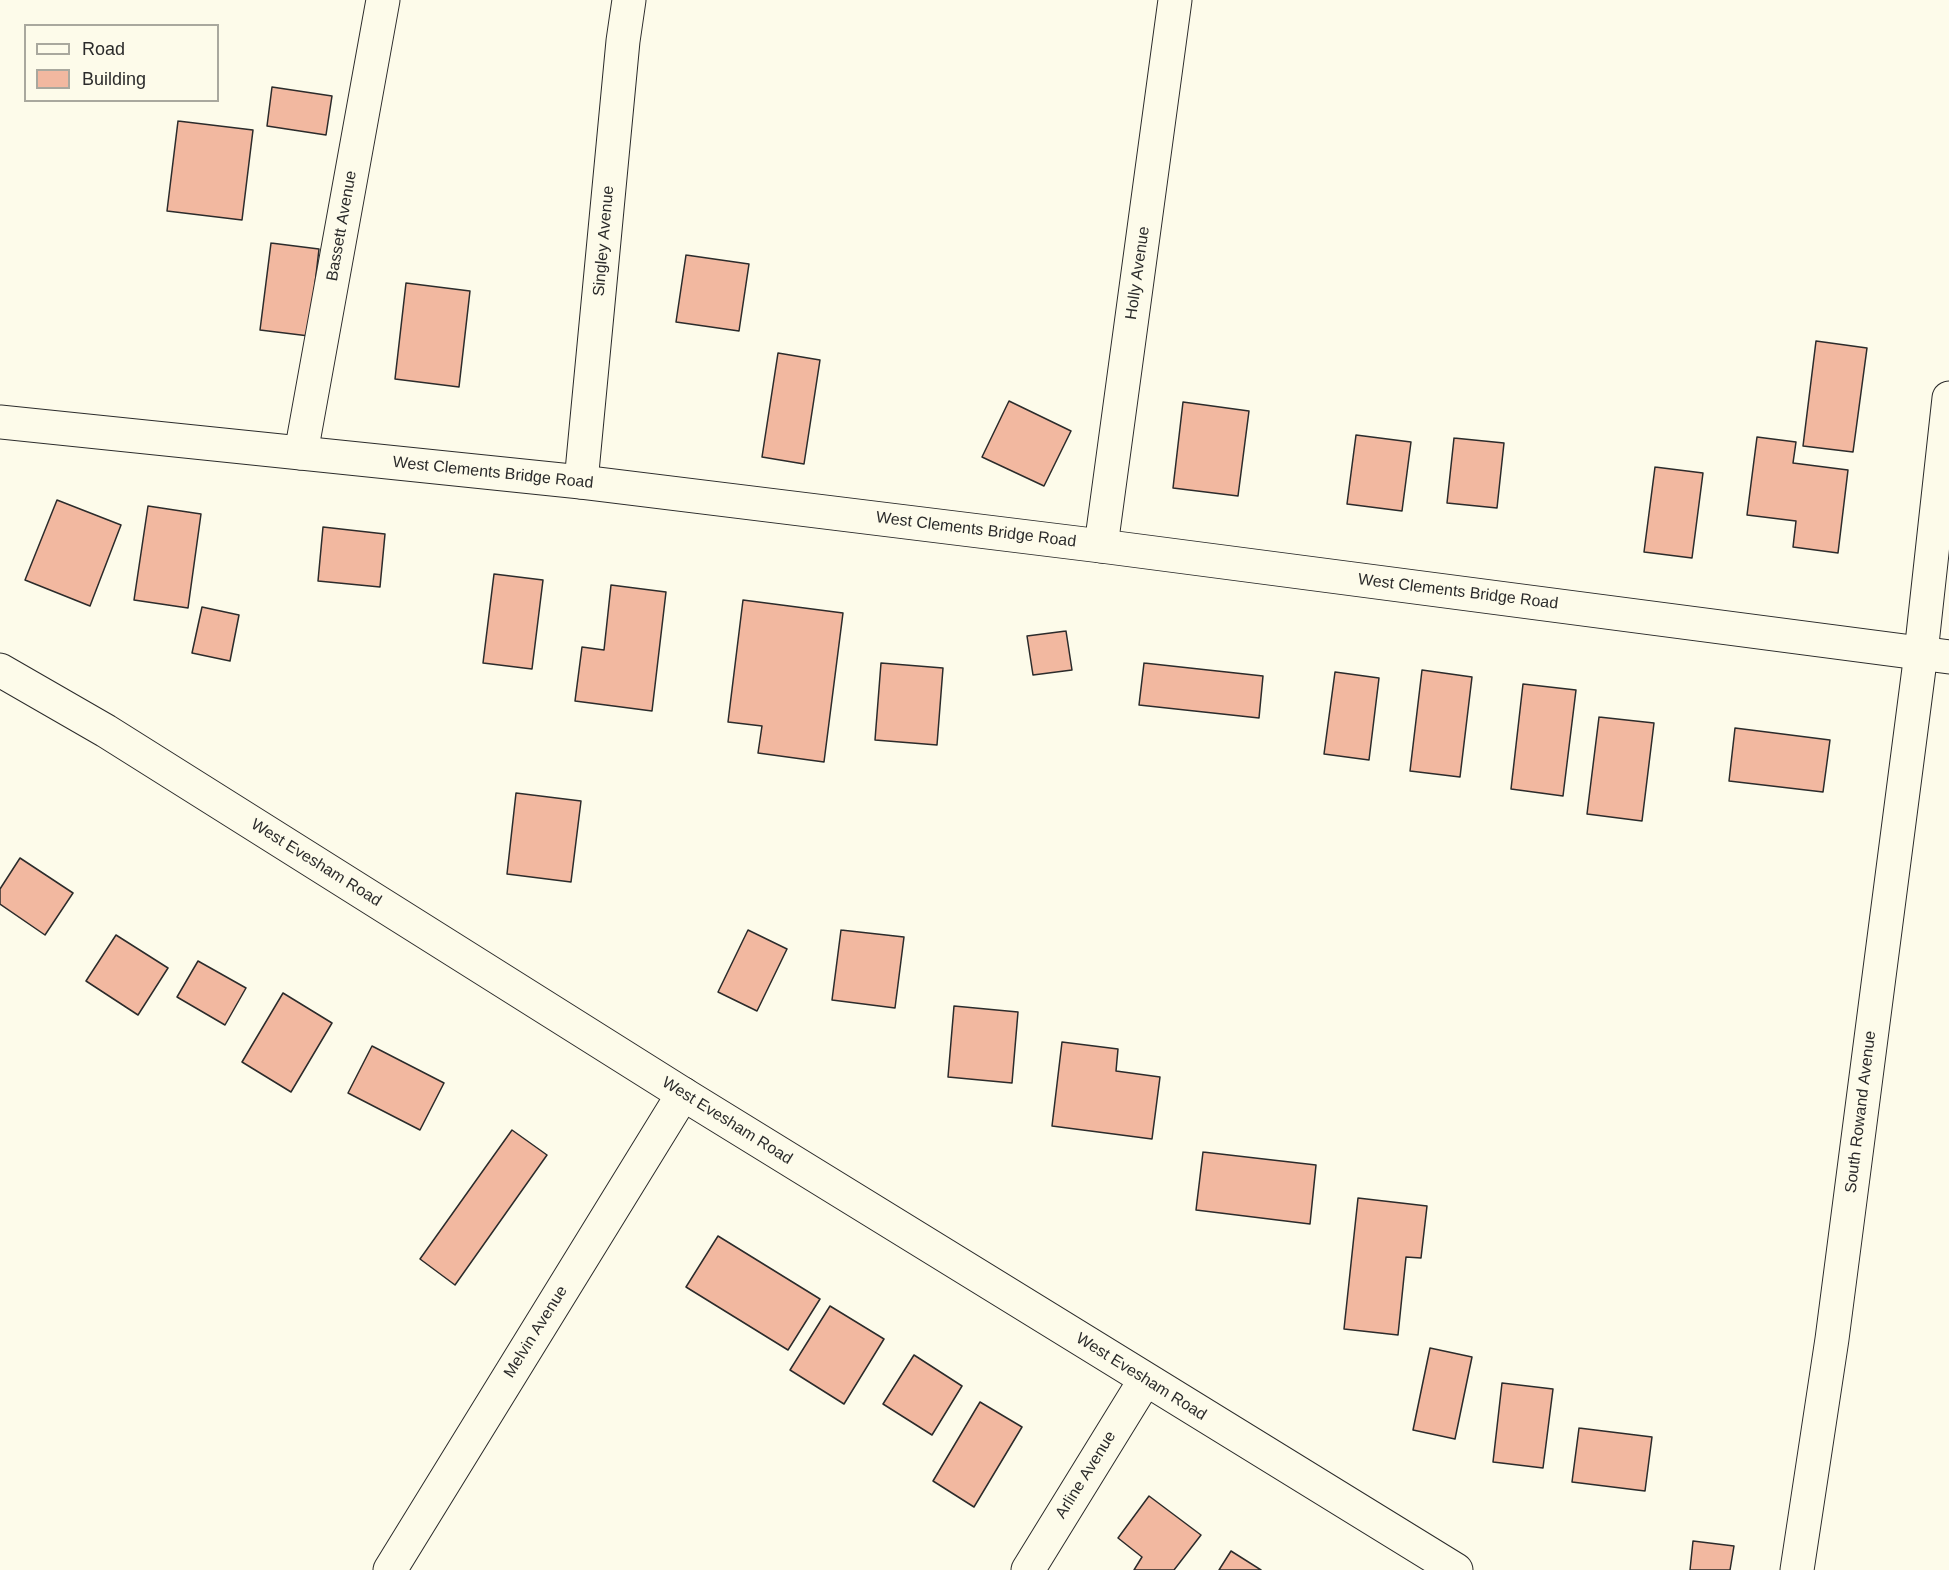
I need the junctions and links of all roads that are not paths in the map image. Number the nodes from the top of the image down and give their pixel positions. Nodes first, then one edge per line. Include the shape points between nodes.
1 (383, 0) edge
2 (629, 0) edge
3 (1175, 0) edge
4 (1949, 398) edge
5 (0, 422) edge
6 (301, 453) junction
7 (581, 482) junction
8 (1101, 546) junction
9 (1935, 655) edge
10 (0, 670) edge
11 (683, 1094) junction
12 (1145, 1380) junction
13 (390, 1570) edge
14 (1028, 1570) edge
15 (1456, 1570) edge
16 (1797, 1570) edge

1 - 6 main road, Bassett Avenue
2 - 7 main road, Singley Avenue
3 - 8 main road, Holly Avenue
4 - 9 main road, South Rowand Avenue
5 - 6 main road, West Clements Bridge Road
6 - 7 main road, West Clements Bridge Road
7 - 8 main road, West Clements Bridge Road
8 - 9 main road, West Clements Bridge Road
9 - 16 main road, South Rowand Avenue
10 - 11 main road, West Evesham Road via 116,737
11 - 12 main road, West Evesham Road
11 - 13 main road, Melvin Avenue
12 - 14 main road, Arline Avenue
12 - 15 main road, West Evesham Road

